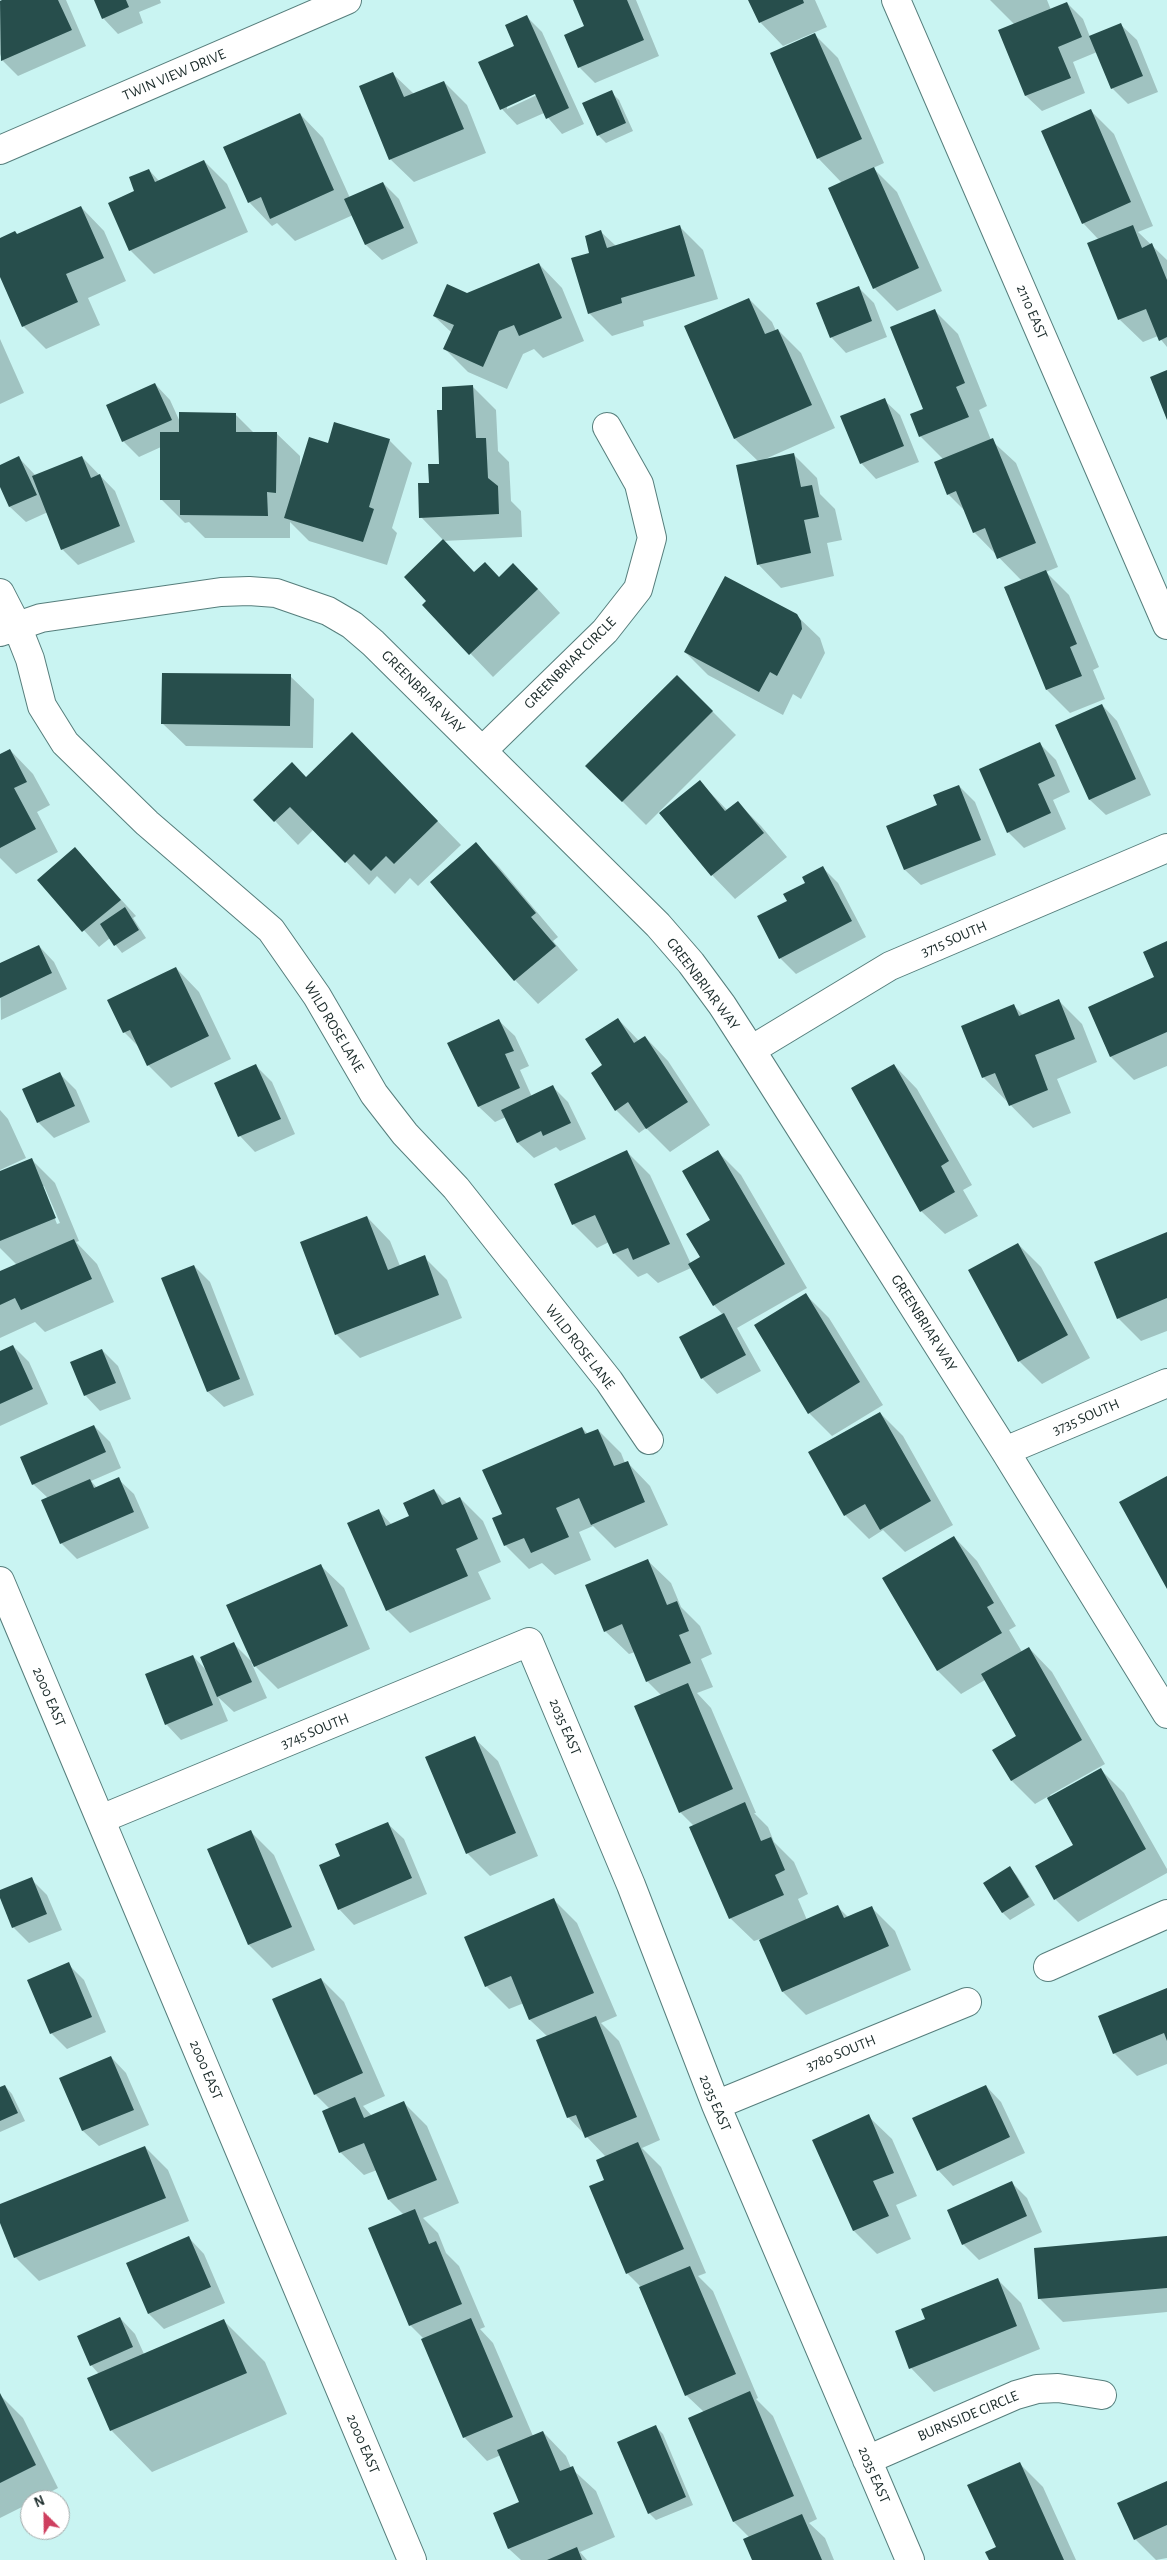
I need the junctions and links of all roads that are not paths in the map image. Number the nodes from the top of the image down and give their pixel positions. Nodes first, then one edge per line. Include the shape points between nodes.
1 (347, 0) edge
2 (896, 0) edge
3 (0, 150) edge
4 (607, 427) dead end
5 (0, 593) edge
6 (1167, 624) edge
7 (9, 629) edge
8 (482, 751) junction
9 (1167, 848) edge
10 (751, 1050) junction
11 (1167, 1383) edge
12 (649, 1440) dead end
13 (1005, 1451) junction
14 (0, 1581) edge
15 (529, 1642) joint
16 (1167, 1714) edge
17 (101, 1819) junction
18 (1167, 1914) edge
19 (1048, 1966) dead end
20 (967, 2002) dead end
21 (716, 2105) junction
22 (1102, 2395) dead end
23 (867, 2460) junction
24 (412, 2560) edge
25 (910, 2560) edge

1 - 3 street, TWIN VIEW DRIVE
2 - 6 street, 2110 EAST
4 - 8 street, GREENBRIAR CIRCLE via 639,484 652,538 638,589 605,631
5 - 7 street, WILD ROSE LANE
7 - 8 street, GREENBRIAR WAY via 41,618 221,592 267,592 302,600 352,625 373,642
7 - 12 street, WILD ROSE LANE via 30,659 42,706 66,743 147,823 271,930 317,996 374,1094 405,1134 456,1188 609,1381
8 - 10 street, GREENBRIAR WAY via 658,925 712,991
9 - 10 street, 3715 SOUTH via 890,966
10 - 13 street, GREENBRIAR WAY
11 - 13 street, 3735 SOUTH
13 - 16 street, GREENBRIAR WAY
14 - 17 street, 2000 EAST
15 - 17 street, 3745 SOUTH
15 - 21 street, 2035 EAST via 631,1885
17 - 24 street, 2000 EAST
18 - 19 street
20 - 21 street, 3780 SOUTH
21 - 23 street, 2035 EAST
22 - 23 street, BURNSIDE CIRCLE via 1058,2388 1037,2389 1016,2395
23 - 25 street, 2035 EAST

